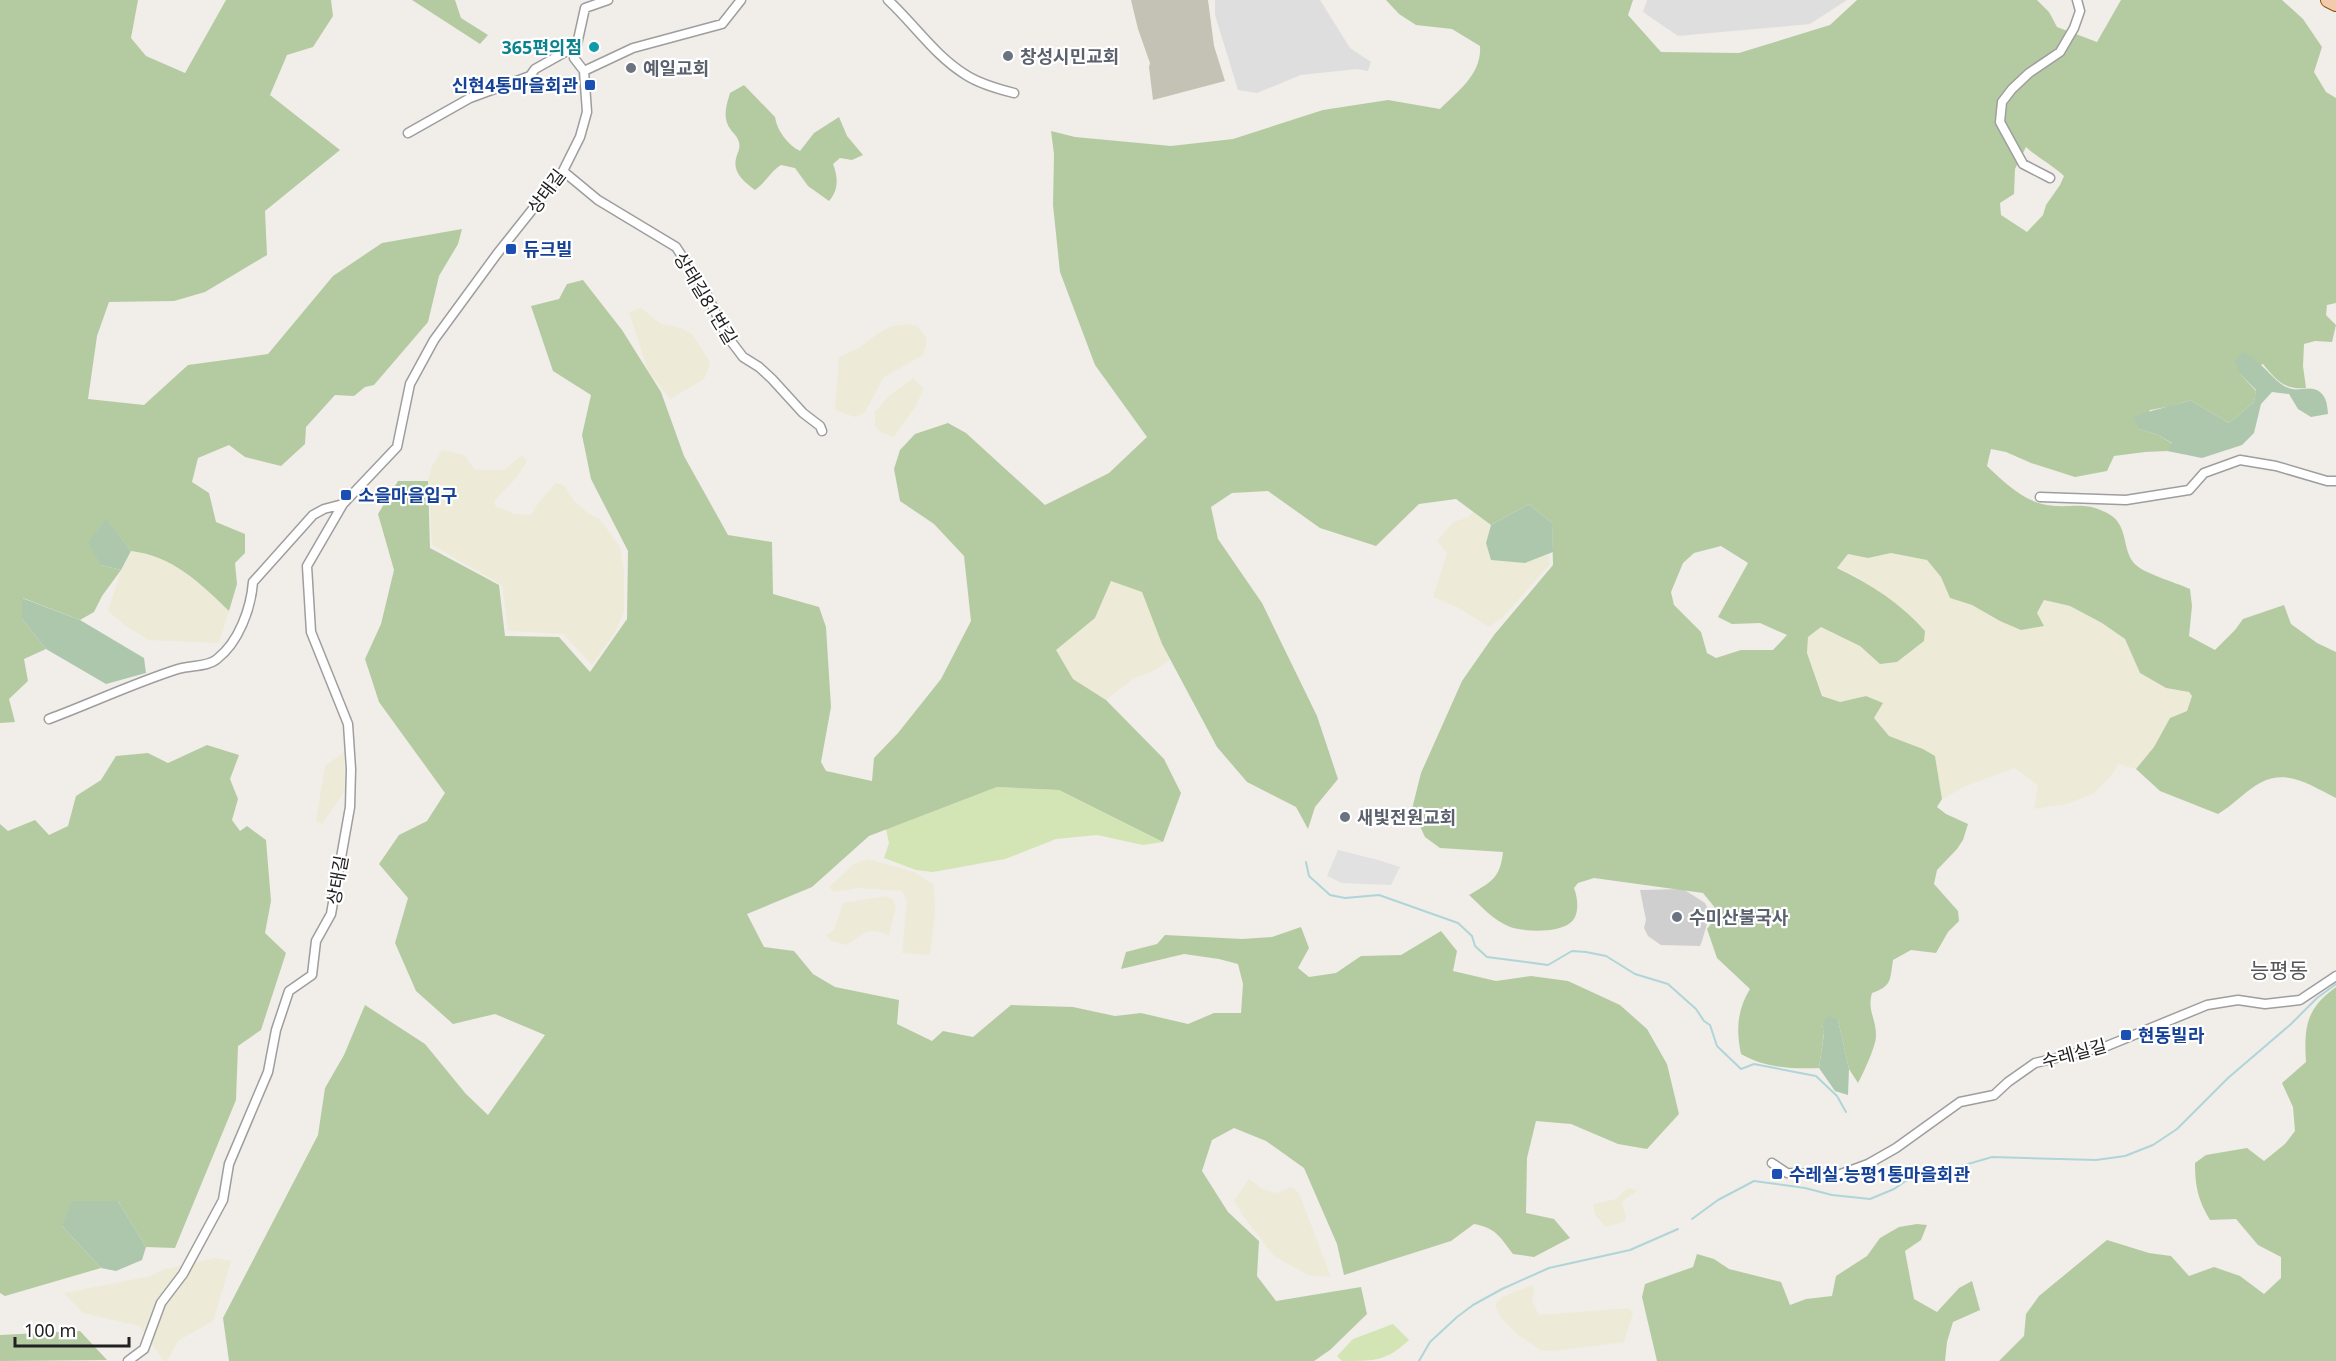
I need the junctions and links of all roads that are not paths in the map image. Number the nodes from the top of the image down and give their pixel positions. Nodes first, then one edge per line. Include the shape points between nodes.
1 (608, 0) edge
2 (741, 0) edge
3 (888, 0) edge
4 (2077, 0) edge
5 (2328, 0) edge
6 (2336, 4) edge
7 (576, 46) junction
8 (584, 71) junction
9 (1014, 93) dead end
10 (408, 133) dead end
11 (563, 171) junction
12 (2050, 177) dead end
13 (822, 431) dead end
14 (2336, 481) edge
15 (2040, 497) dead end
16 (343, 504) junction
17 (50, 719) dead end
18 (2336, 976) edge
19 (1773, 1162) dead end
20 (128, 1361) edge

1 - 7 street via 585,8
2 - 8 street via 722,24 633,48
3 - 9 street via 966,76
4 - 12 street via 2080,11 2061,52 2029,73 2002,102 2000,122 2023,164
5 - 6 main road
7 - 8 street, 상태길 via 574,58
7 - 10 street via 535,69 530,76 470,98
8 - 11 street, 상태길 via 587,112
11 - 13 street, 상태길81번길 via 598,200 676,247 743,357 759,367
11 - 16 street, 상태길 via 434,340 410,384 397,447
14 - 15 street via 2240,460 2204,473 2189,490 2126,500
16 - 17 street, 상태길 via 313,515 253,582 240,630 226,652 214,662 180,668
16 - 20 street, 상태길 via 307,566 311,632 348,724 350,807 331,914 316,941 312,975 289,991 268,1072 229,1164 223,1200 183,1274 161,1303 144,1349
18 - 19 street, 수레실길 via 2300,1000 2265,1004 2238,1000 2207,1005 2107,1046 2035,1063 1994,1095 1960,1102 1896,1148 1838,1175 1786,1173

